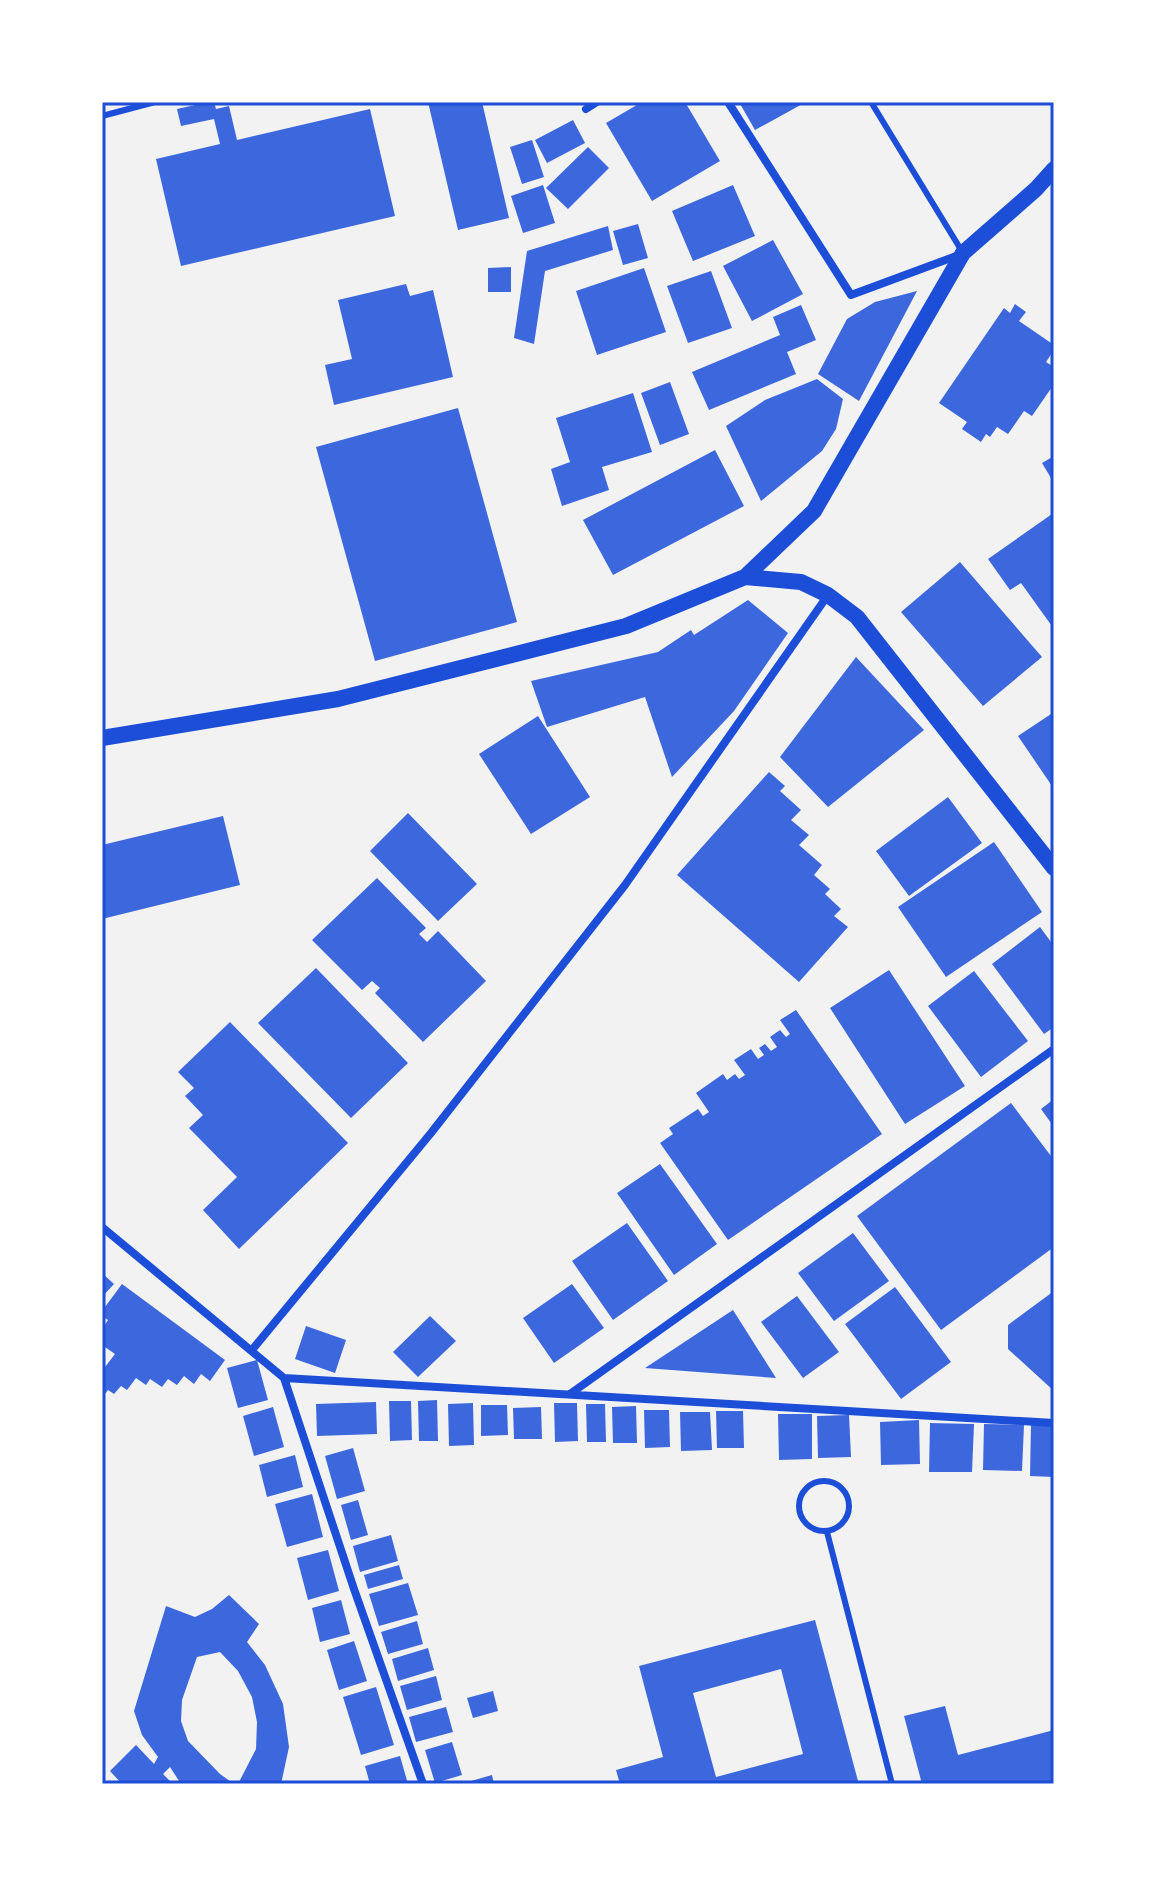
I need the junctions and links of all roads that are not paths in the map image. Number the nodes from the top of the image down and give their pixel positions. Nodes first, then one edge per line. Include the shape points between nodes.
1 (155, 102) edge
2 (597, 102) edge
3 (728, 102) edge
4 (871, 102) edge
5 (586, 109) dead end
6 (102, 116) edge
7 (1054, 169) edge
8 (963, 253) junction
9 (745, 577) junction
10 (828, 595) junction
11 (102, 738) edge
12 (1054, 868) edge
13 (1054, 1049) edge
14 (102, 1227) edge
15 (252, 1350) junction
16 (284, 1378) junction
17 (569, 1394) junction
18 (1054, 1423) edge
19 (827, 1532) junction
20 (423, 1784) edge
21 (892, 1784) edge

1 - 6 lane
2 - 5 street
3 - 8 street via 851,295
4 - 8 lane
7 - 8 main road
8 - 9 main road via 814,511
9 - 10 main road via 801,582
9 - 11 main road via 626,626 338,699
10 - 12 main road via 857,617
10 - 15 street via 625,885
13 - 17 street
14 - 15 street
15 - 16 street
16 - 17 street
16 - 20 street
17 - 18 street
19 - 19 lane via 811,1529 799,1506 804,1491 823,1481 847,1494 850,1509 839,1527
19 - 21 lane

